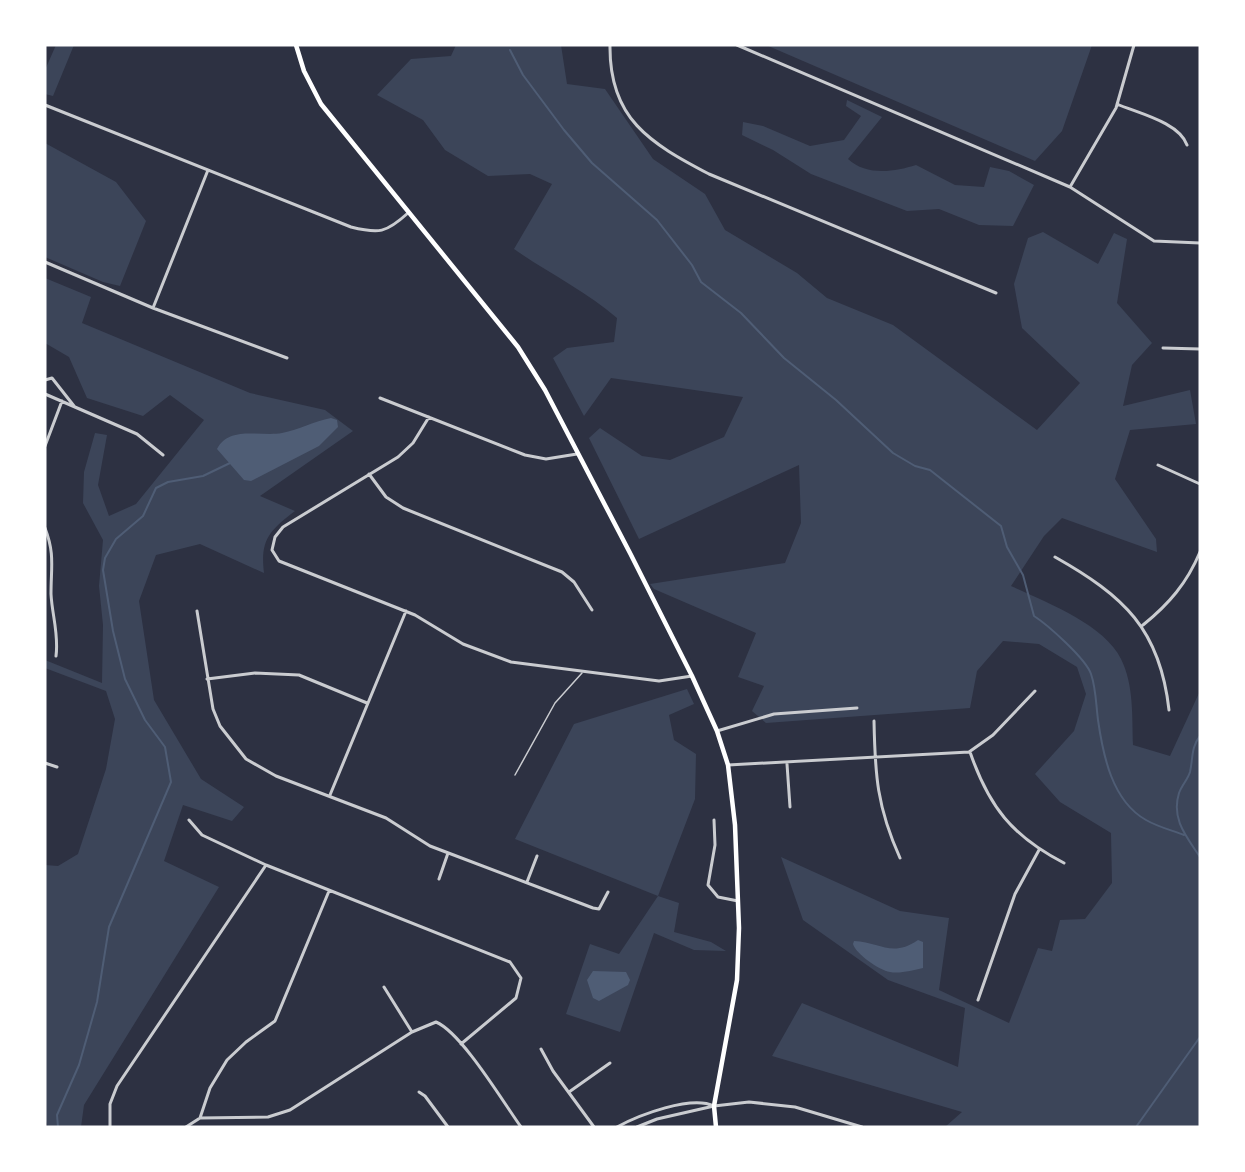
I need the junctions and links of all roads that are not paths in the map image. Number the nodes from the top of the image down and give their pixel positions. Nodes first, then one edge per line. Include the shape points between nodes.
1 (296, 45) edge
2 (610, 45) edge
3 (737, 45) edge
4 (1134, 45) edge
5 (1117, 104) junction
6 (45, 105) edge
7 (1187, 145) dead end
8 (208, 170) junction
9 (1070, 187) junction
10 (408, 213) junction
11 (1200, 243) edge
12 (45, 262) edge
13 (996, 293) dead end
14 (153, 308) junction
15 (1163, 348) dead end
16 (1200, 349) edge
17 (287, 358) dead end
18 (45, 380) edge
19 (45, 394) edge
20 (380, 398) dead end
21 (62, 401) junction
22 (74, 406) junction
23 (429, 417) junction
24 (45, 447) edge
25 (579, 453) junction
26 (163, 455) dead end
27 (1158, 465) dead end
28 (369, 474) junction
29 (1200, 484) edge
30 (45, 528) edge
31 (1200, 552) edge
32 (1055, 557) dead end
33 (45, 591) edge
34 (52, 592) junction
35 (592, 610) dead end
36 (197, 611) dead end
37 (406, 611) junction
38 (1143, 625) junction
39 (56, 656) dead end
40 (582, 673) junction
41 (692, 676) junction
42 (207, 679) junction
43 (1035, 692) dead end
44 (367, 703) junction
45 (857, 708) dead end
46 (1169, 710) dead end
47 (874, 721) dead end
48 (717, 731) junction
49 (969, 752) junction
50 (875, 758) junction
51 (45, 763) edge
52 (787, 763) junction
53 (728, 765) junction
54 (57, 767) dead end
55 (515, 775) dead end
56 (330, 795) junction
57 (790, 807) dead end
58 (189, 820) dead end
59 (714, 820) dead end
60 (1039, 850) junction
61 (448, 853) junction
62 (537, 856) dead end
63 (900, 858) dead end
64 (1065, 863) dead end
65 (266, 865) junction
66 (439, 879) dead end
67 (527, 883) junction
68 (330, 891) junction
69 (608, 892) dead end
70 (738, 901) junction
71 (384, 987) dead end
72 (978, 1000) dead end
73 (412, 1032) junction
74 (461, 1044) junction
75 (541, 1049) dead end
76 (610, 1063) dead end
77 (418, 1092) dead end
78 (569, 1092) junction
79 (714, 1106) junction
80 (200, 1118) junction
81 (626, 1125) edge
82 (110, 1127) edge
83 (186, 1127) edge
84 (448, 1127) edge
85 (521, 1127) edge
86 (594, 1127) edge
87 (617, 1127) edge
88 (637, 1127) edge
89 (716, 1127) edge
90 (862, 1127) edge

1 - 10 main road via 321,104
2 - 13 street via 613,82 628,117 664,150 709,174
3 - 9 street
4 - 5 street
5 - 7 street via 1170,127 1184,137
5 - 9 street
6 - 8 street
8 - 10 street via 351,227 374,232 388,229
8 - 14 street
9 - 11 street via 1154,241
10 - 25 main road via 518,347
12 - 14 street
14 - 17 street
15 - 16 street
18 - 22 street via 52,378
19 - 21 street
20 - 23 street
21 - 22 street
21 - 24 street
22 - 26 street via 137,434
23 - 25 street via 525,455 546,459
23 - 28 street via 406,451
25 - 41 main road
27 - 29 street
28 - 35 street via 386,497 403,508 562,572 574,582
28 - 37 street via 283,527 272,550 279,561
30 - 34 street via 52,548
31 - 38 street via 1171,601
32 - 38 street via 1110,591
33 - 34 street
34 - 39 street
36 - 42 street
37 - 40 street via 463,644 511,662
37 - 44 street
38 - 46 street via 1162,669
40 - 41 street via 659,681
40 - 55 lane via 555,704
41 - 48 main road
42 - 44 street via 255,673 299,675
42 - 56 street via 220,726 246,759 276,776
43 - 49 street via 993,735
44 - 56 street
45 - 48 street via 774,714
47 - 50 street
48 - 53 main road
49 - 50 street
49 - 60 street via 993,804
50 - 52 street
50 - 63 street via 880,807
51 - 54 street
52 - 53 street
52 - 57 street
53 - 70 main road
56 - 61 street via 386,818 422,842
58 - 65 street via 202,835
59 - 70 street via 715,845 708,885 718,897
60 - 64 street
60 - 72 street via 1015,894
61 - 66 street
61 - 67 street
62 - 67 street
65 - 68 street
65 - 82 street via 117,1086 110,1104
67 - 69 street via 599,909
68 - 74 street via 491,953 519,971 516,998
68 - 80 street via 275,1021 227,1060 210,1088
70 - 79 main road via 737,980
71 - 73 street
73 - 74 street via 436,1022
73 - 80 street via 290,1110 268,1117
74 - 85 street
75 - 78 street
76 - 78 street
77 - 84 street
78 - 86 street
79 - 81 street via 704,1101 691,1103 642,1115
79 - 88 street
79 - 89 main road
79 - 90 street via 749,1102 795,1107
80 - 83 street
81 - 87 street

